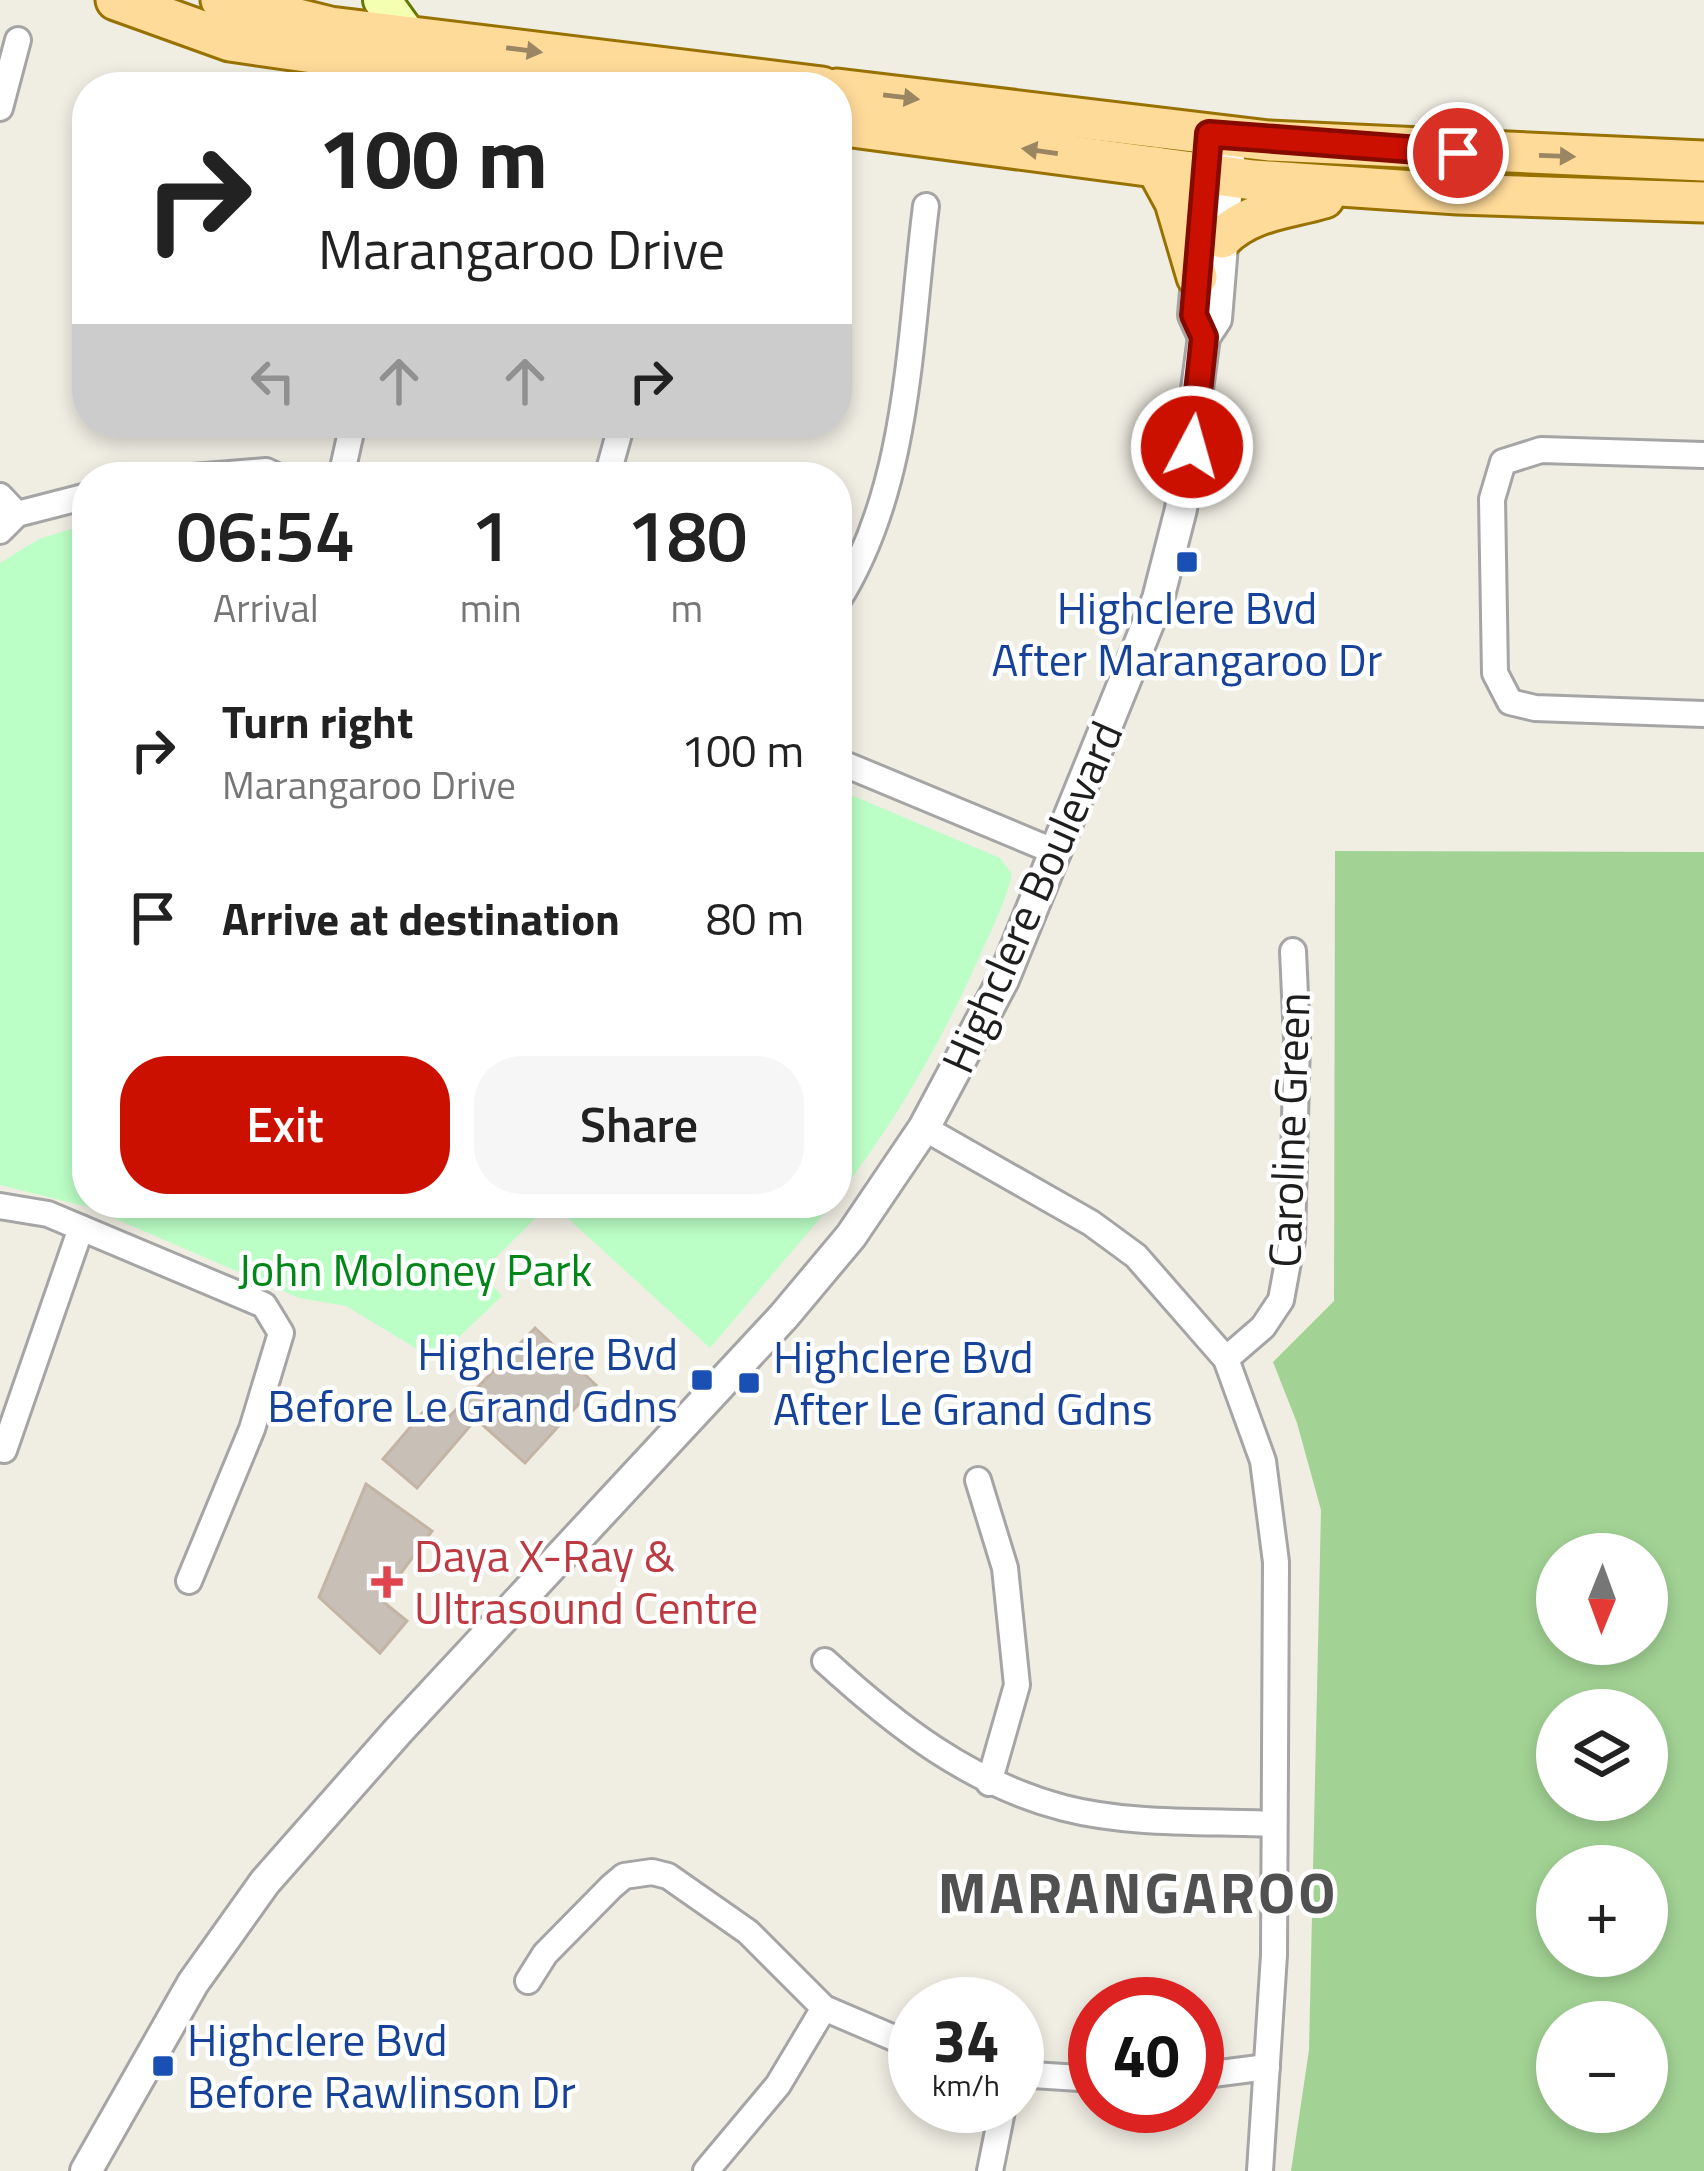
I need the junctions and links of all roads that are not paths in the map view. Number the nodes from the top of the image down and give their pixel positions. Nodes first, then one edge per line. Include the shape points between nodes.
1 (116, 0) edge
2 (221, 0) edge
3 (382, 0) edge
4 (338, 29) edge
5 (408, 36) junction
6 (18, 40) dead end
7 (497, 72) edge
8 (700, 72) edge
9 (852, 92) edge
10 (0, 108) edge
11 (852, 126) edge
12 (1218, 155) junction
13 (1704, 161) edge
14 (1156, 166) junction
15 (1358, 188) junction
16 (1704, 202) edge
17 (926, 206) dead end
18 (1222, 238) junction
19 (1197, 277) junction
20 (1204, 337) junction
21 (1704, 454) edge
22 (72, 499) edge
23 (6, 514) edge
24 (852, 579) edge
25 (1704, 714) edge
26 (852, 767) edge
27 (1058, 853) junction
28 (1293, 951) dead end
29 (924, 1128) junction
30 (0, 1206) edge
31 (81, 1228) junction
32 (1226, 1359) junction
33 (4, 1450) dead end
34 (978, 1480) dead end
35 (188, 1581) dead end
36 (825, 1661) dead end
37 (989, 1783) junction
38 (1274, 1824) junction
39 (528, 1981) dead end
40 (824, 2008) junction
41 (888, 2035) edge
42 (1268, 2067) junction
43 (1224, 2072) edge
44 (998, 2133) edge
45 (86, 2171) edge
46 (706, 2171) edge
47 (990, 2171) edge
48 (1260, 2171) edge

1 - 4 main road via 230,41
2 - 4 main road
3 - 5 main road
4 - 5 main road
4 - 7 main road
5 -> 8 main road
6 - 10 street
9 -> 12 main road
14 -> 11 main road
12 -> 13 main road
12 - 14 main road
12 - 15 main road
12 - 18 street, Highclere Boulevard
12 - 19 street, Highclere Boulevard
14 - 19 main road
15 - 16 main road
15 - 18 main road via 1258,214
17 - 24 street via 891,482
18 - 20 street, Highclere Boulevard via 1216,319
19 - 20 street, Highclere Boulevard via 1194,315
20 - 27 street, Highclere Boulevard via 1172,552
21 - 25 street via 1541,450 1503,462 1492,499 1495,673 1510,702
22 - 23 street
26 - 27 street
27 - 29 street, Highclere Boulevard via 986,1016
28 - 32 street, Caroline Green via 1288,1260 1281,1300
29 - 32 street via 1136,1256
29 - 45 street, Highclere Boulevard via 784,1316 265,1882 193,1983
30 - 31 street
31 - 33 street
31 - 35 street via 264,1305 281,1333
32 - 38 street via 1264,1461 1276,1562
34 - 37 street via 1005,1568 1017,1685
36 - 37 street via 897,1726
37 - 38 street via 1067,1809
38 - 42 street
39 - 40 street via 611,1887 652,1872 748,1932
40 - 41 street
40 - 46 street via 778,2085
42 - 43 street
42 - 48 street
44 - 47 street

